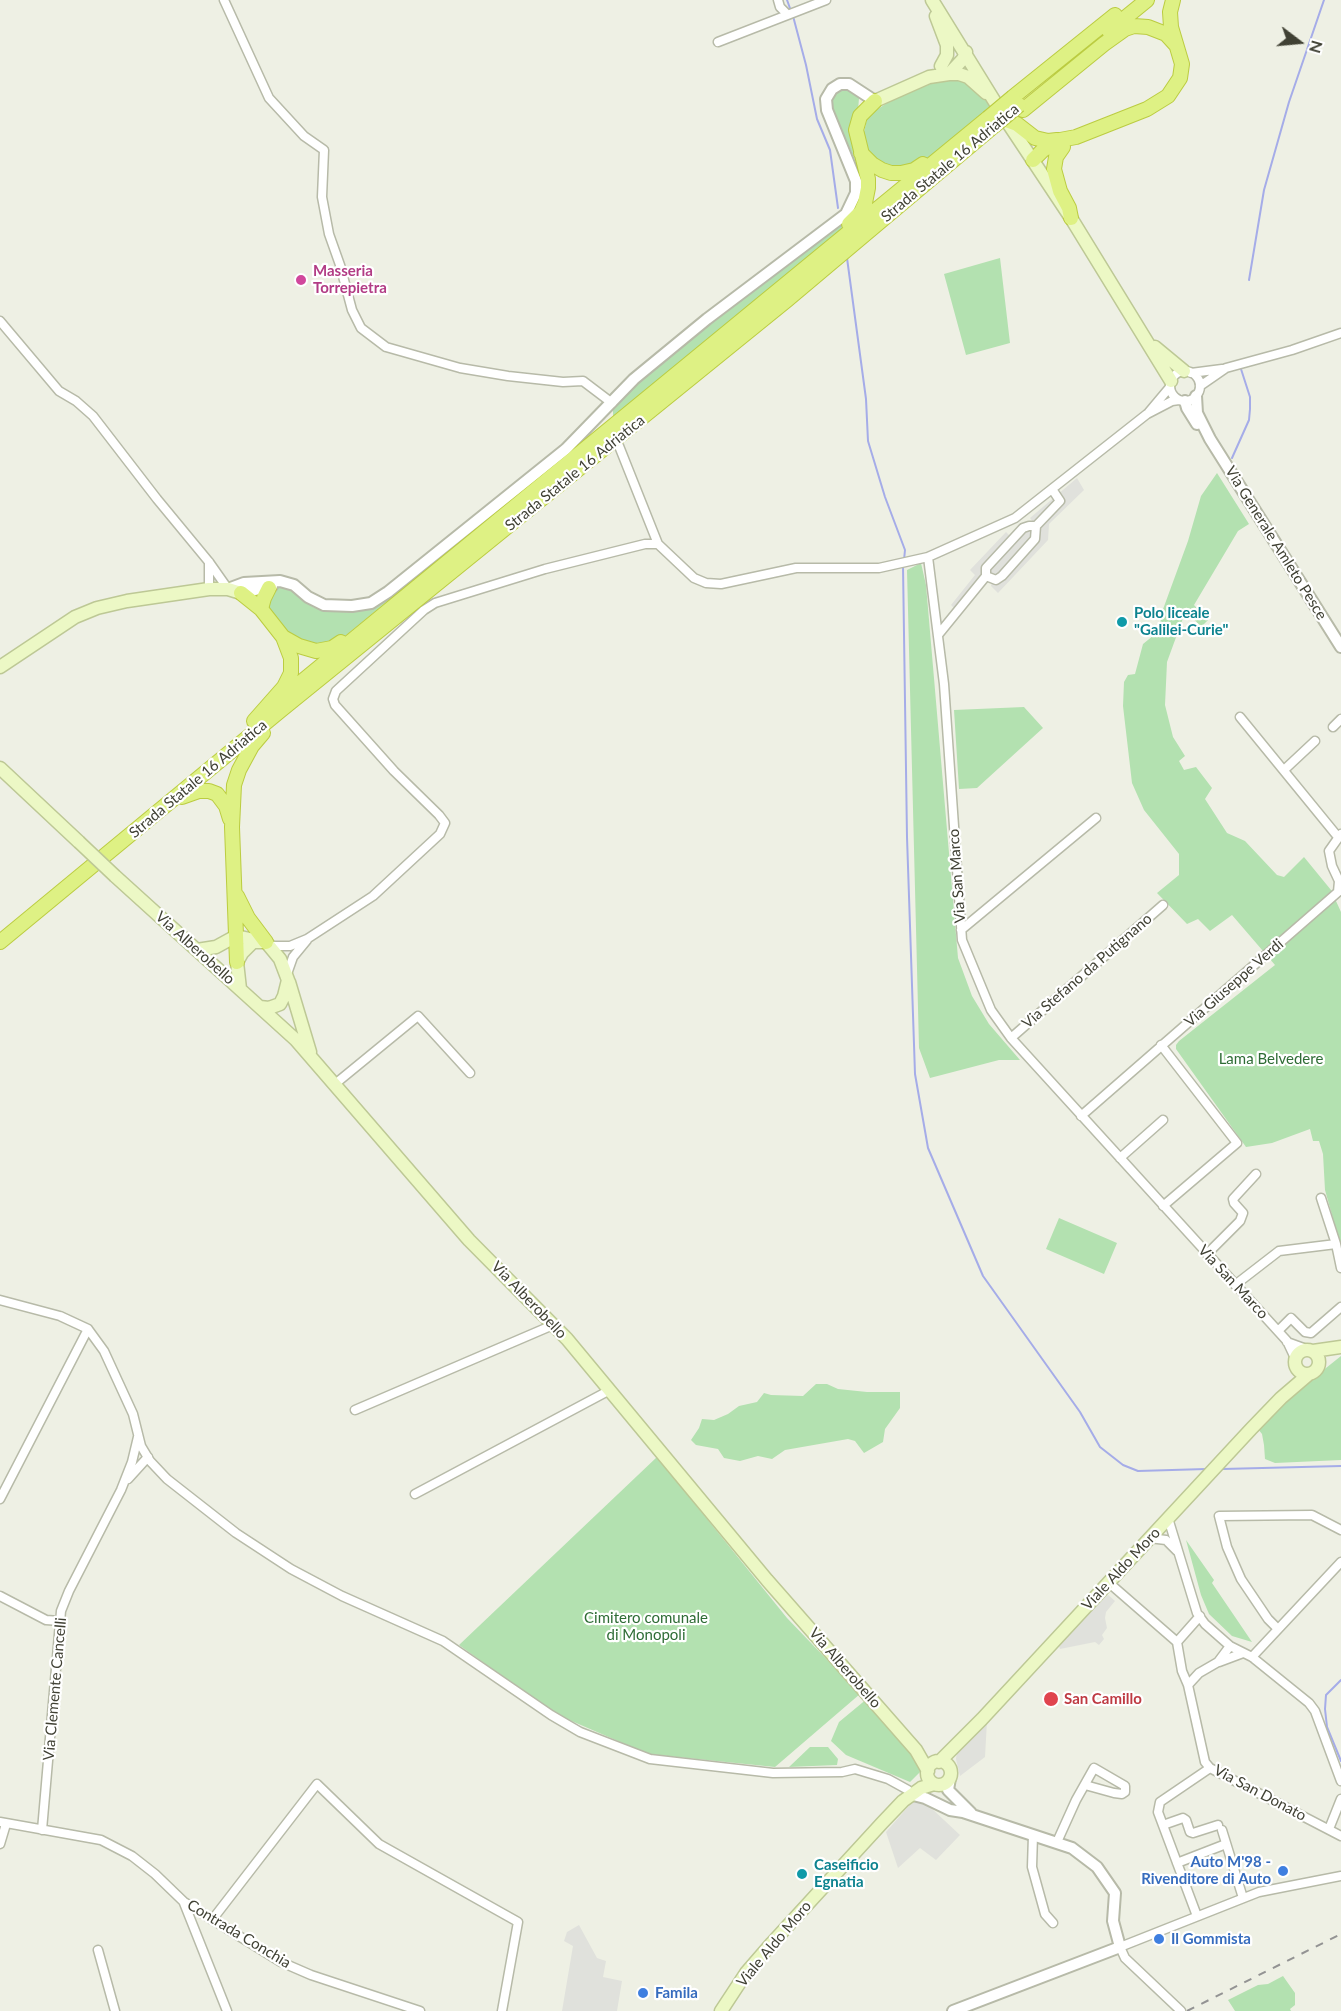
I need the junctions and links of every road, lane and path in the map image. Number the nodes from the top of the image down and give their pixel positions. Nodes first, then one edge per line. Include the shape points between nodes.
1 (224, 0) edge
2 (778, 0) edge
3 (826, 0) edge
4 (932, 0) edge
5 (1132, 0) edge
6 (1147, 0) edge
7 (1173, 0) edge
8 (788, 14) junction
9 (718, 42) dead end
10 (1176, 45) junction
11 (966, 52) junction
12 (945, 70) junction
13 (993, 97) junction
14 (875, 100) junction
15 (1017, 101) junction
16 (995, 121) junction
17 (1062, 143) junction
18 (860, 152) junction
19 (1033, 160) junction
20 (1071, 218) junction
21 (0, 321) edge
22 (1341, 333) edge
23 (1144, 335) junction
24 (709, 349) junction
25 (1226, 368) junction
26 (1188, 372) junction
27 (1171, 384) junction
28 (1198, 391) junction
29 (1182, 400) junction
30 (612, 403) junction
31 (1147, 414) junction
32 (1210, 440) junction
33 (619, 446) dead end
34 (1052, 489) junction
35 (1025, 510) junction
36 (1036, 526) junction
37 (658, 544) junction
38 (928, 557) junction
39 (209, 562) junction
40 (986, 576) junction
41 (275, 585) junction
42 (209, 589) junction
43 (235, 591) junction
44 (261, 609) junction
45 (366, 628) junction
46 (938, 634) junction
47 (283, 637) junction
48 (1341, 647) edge
49 (2, 667) edge
50 (281, 710) junction
51 (1240, 717) dead end
52 (1341, 719) edge
53 (254, 721) junction
54 (1333, 727) dead end
55 (1315, 741) dead end
56 (0, 768) edge
57 (1284, 770) junction
58 (172, 801) junction
59 (1096, 818) dead end
60 (232, 826) junction
61 (1340, 835) edge
62 (235, 891) junction
63 (1163, 905) dead end
64 (0, 930) edge
65 (961, 930) junction
66 (236, 936) junction
67 (307, 939) junction
68 (0, 942) edge
69 (265, 943) junction
70 (197, 950) junction
71 (237, 962) junction
72 (288, 977) junction
73 (240, 989) junction
74 (260, 1007) junction
75 (1011, 1038) junction
76 (1161, 1045) junction
77 (312, 1059) junction
78 (470, 1072) dead end
79 (335, 1084) junction
80 (1081, 1116) junction
81 (1163, 1120) dead end
82 (1120, 1158) junction
83 (1256, 1174) dead end
84 (1321, 1197) dead end
85 (1163, 1206) junction
86 (1336, 1244) junction
87 (1207, 1254) junction
88 (1341, 1268) edge
89 (1235, 1286) junction
90 (0, 1300) edge
91 (1341, 1307) edge
92 (553, 1325) junction
93 (88, 1329) junction
94 (1278, 1331) junction
95 (1287, 1341) junction
96 (1341, 1348) edge
97 (1311, 1350) junction
98 (1295, 1362) junction
99 (1319, 1365) junction
100 (1309, 1374) junction
101 (610, 1390) junction
102 (1281, 1398) junction
103 (355, 1410) dead end
104 (138, 1434) junction
105 (147, 1455) junction
106 (132, 1462) junction
107 (155, 1466) junction
108 (135, 1472) junction
109 (121, 1490) junction
110 (416, 1494) dead end
111 (0, 1499) edge
112 (1168, 1518) junction
113 (1341, 1530) edge
114 (1149, 1538) junction
115 (1179, 1552) junction
116 (1341, 1562) edge
117 (1108, 1582) junction
118 (0, 1596) edge
119 (1200, 1616) junction
120 (60, 1621) junction
121 (1278, 1629) junction
122 (1177, 1642) junction
123 (1230, 1646) junction
124 (1247, 1655) junction
125 (1218, 1662) junction
126 (1188, 1685) junction
127 (960, 1739) junction
128 (1210, 1768) junction
129 (933, 1773) junction
130 (950, 1774) junction
131 (1341, 1781) edge
132 (1085, 1785) dead end
133 (908, 1795) junction
134 (1341, 1799) edge
135 (969, 1813) junction
136 (3, 1823) edge
137 (1163, 1825) junction
138 (1329, 1829) junction
139 (42, 1830) junction
140 (1033, 1835) junction
141 (1341, 1836) edge
142 (1057, 1842) junction
143 (0, 1844) edge
144 (1226, 1844) junction
145 (1177, 1863) junction
146 (1341, 1876) edge
147 (1243, 1898) junction
148 (183, 1902) junction
149 (1197, 1916) junction
150 (212, 1920) junction
151 (1053, 1923) dead end
152 (1120, 1947) junction
153 (98, 1950) dead end
154 (955, 2010) edge
155 (115, 2011) edge
156 (227, 2011) edge
157 (420, 2011) edge
158 (502, 2011) edge
159 (721, 2011) edge
160 (1181, 2011) edge

1 - 30 street via 269,98 304,136 324,150 322,197 329,234 361,328 386,347 460,368 563,382 583,381
2 - 8 street via 780,8
3 - 8 street
4 - 11 main road
4 - 12 main road via 947,45
5 - 15 highway, Strada Statale 16 Adriatica via 1049,68
6 - 15 highway, Strada Statale 16 Adriatica
7 - 10 highway via 1170,12
8 - 9 street
10 - 15 highway via 1166,34 1148,27 1125,29
10 - 17 highway via 1182,64 1180,78 1168,96 1147,109
11 - 12 main road via 950,59
11 - 13 main road
12 - 13 main road via 968,77
12 - 14 main road
13 - 16 main road
14 - 18 highway via 860,116 856,130
14 - 30 street via 849,84 832,89 826,99 856,181 856,193 846,214 707,319 634,379
15 - 16 highway, Strada Statale 16 Adriatica, bridge
16 - 17 highway via 1017,124 1035,138
16 - 18 highway via 914,170 901,173 882,170
16 - 19 main road
16 - 24 highway, Strada Statale 16 Adriatica
16 - 50 highway, Strada Statale 16 Adriatica via 778,308
17 - 19 highway via 1055,154
17 - 20 highway via 1054,169
18 - 24 highway via 868,179 861,212 727,328
19 - 20 main road
20 - 23 main road
21 - 39 street via 59,391 93,416
22 - 25 street
23 - 26 main road
23 - 27 main road
24 - 45 highway, Strada Statale 16 Adriatica
25 - 26 street
25 - 28 street
26 - 27 street via 1176,374
26 - 28 street via 1199,381
27 - 29 street via 1174,396
27 - 31 street
28 - 29 street
28 - 32 street via 1197,413
29 - 31 street
29 - 32 street
30 - 41 street via 606,415 566,449 371,603 324,605 294,585
31 - 34 street
32 - 48 street, Via Generale Amleto Pesce
33 - 37 street
34 - 35 street
34 - 36 street via 1060,501
35 - 36 street
35 - 38 street
36 - 40 street via 1023,528 987,568
36 - 40 street via 1035,538 1002,576 996,580
37 - 38 street via 694,578 721,584 796,568 879,568
37 - 67 street via 545,569 435,603 336,691 335,705 445,823 440,834 373,896
38 - 46 street, Via San Marco
39 - 42 street
39 - 43 street
40 - 46 street
41 - 43 street
41 - 44 highway
42 - 43 main road
42 - 49 main road via 97,608 75,617
43 - 44 highway
44 - 47 highway
45 - 47 highway via 332,648 316,651
45 - 53 highway, Strada Statale 16 Adriatica
46 - 65 street, Via San Marco
47 - 53 highway via 291,658 291,673 284,687
50 - 58 highway, Strada Statale 16 Adriatica
50 - 60 highway via 252,746 239,770 234,785
51 - 57 street
52 - 54 street
53 - 64 highway, Strada Statale 16 Adriatica
55 - 57 street
56 - 70 main road, Via Alberobello, bridge
57 - 61 street
58 - 60 highway via 199,791 217,794 226,806
58 - 68 highway, Strada Statale 16 Adriatica
59 - 65 street
60 - 62 highway
61 - 76 street, Via Giuseppe Verdi via 1329,851 1339,881 1338,892
62 - 66 highway
62 - 69 highway
63 - 75 street, Via Stefano da Putignano
65 - 75 street, Via San Marco via 991,1010
66 - 69 main road
66 - 70 main road via 216,947
66 - 71 highway
67 - 69 street via 290,946
67 - 72 street via 293,957
69 - 71 main road via 247,947
69 - 72 main road via 280,959
70 - 73 main road, Via Alberobello
71 - 73 main road
72 - 74 main road via 280,1004
72 - 77 main road
73 - 74 main road, Via Alberobello
74 - 77 main road, Via Alberobello
75 - 80 street, Via San Marco
76 - 80 street, Via Giuseppe Verdi
76 - 85 street via 1237,1143
77 - 79 main road, Via Alberobello
78 - 79 street via 418,1016
79 - 92 main road, Via Alberobello via 469,1240
80 - 82 street, Via San Marco
81 - 82 street
82 - 85 street, Via San Marco
83 - 87 street via 1233,1199 1244,1215
84 - 86 street
85 - 87 street, Via San Marco
86 - 88 street
86 - 89 street via 1279,1251
87 - 89 street, Via San Marco
89 - 94 street, Via San Marco
90 - 93 street via 60,1316
91 - 94 street via 1311,1333 1291,1318
92 - 101 main road, Via Alberobello
92 - 103 street
93 - 104 street via 104,1351
93 - 111 street
94 - 95 street, Via San Marco
95 - 97 street, Via San Marco
95 - 98 street, Via San Marco
96 - 97 main road
96 - 99 main road
97 - 98 main road via 1302,1350
97 - 99 main road
98 - 100 main road via 1302,1374
98 - 102 main road, Viale Aldo Moro via 1289,1386
99 - 100 main road
100 - 102 main road, Viale Aldo Moro
101 - 110 street
101 - 129 main road, Via Alberobello
102 - 112 main road, Viale Aldo Moro
104 - 105 street
104 - 106 street
105 - 106 street via 141,1454
105 - 107 street
105 - 108 street
106 - 109 street
107 - 108 street
107 - 133 street via 236,1533 291,1569 443,1641 580,1732 650,1759 773,1773 855,1769 888,1779
108 - 109 street
109 - 120 street, Via Clemente Cancelli via 69,1591
112 - 114 main road, Viale Aldo Moro
112 - 115 street
113 - 121 street via 1312,1515 1219,1516 1241,1579
114 - 115 street via 1166,1540
114 - 117 main road, Viale Aldo Moro
115 - 119 street
116 - 121 street
117 - 122 street
117 - 127 main road, Viale Aldo Moro
118 - 120 street via 46,1620
119 - 122 street
119 - 123 street
120 - 139 street, Via Clemente Cancelli
121 - 124 street
122 - 126 street, Via San Donato
123 - 124 street
123 - 125 street
124 - 125 street
124 - 131 street via 1309,1702
125 - 126 street via 1199,1672
126 - 128 street, Via San Donato via 1205,1762
127 - 129 main road, Viale Aldo Moro
127 - 130 main road
128 - 137 street via 1160,1802 1158,1812
128 - 138 street, Via San Donato
129 - 130 main road via 945,1783
129 - 130 main road via 946,1764
129 - 133 main road, Viale Aldo Moro
129 - 135 street via 941,1793
130 - 135 street via 948,1790
132 - 142 street
133 - 135 street
133 - 159 main road, Viale Aldo Moro via 746,1973
134 - 138 street
135 - 140 street
136 - 139 street, Contrada Conchia
136 - 143 street
137 - 144 street via 1183,1818 1193,1833 1220,1827
137 - 145 street
138 - 141 street, Via San Donato
139 - 148 street, Contrada Conchia via 101,1840 132,1856
140 - 142 street
140 - 151 street via 1032,1867 1045,1914
142 - 152 street via 1097,1867 1115,1893 1113,1921
144 - 145 street
144 - 147 street
145 - 149 street
146 - 147 street
147 - 149 street
148 - 150 street, Contrada Conchia
148 - 156 street
149 - 152 street
150 - 157 street, Contrada Conchia via 281,1962
150 - 158 street via 317,1784 379,1844 518,1922
152 - 154 street
152 - 160 street via 1125,1959
153 - 155 street

